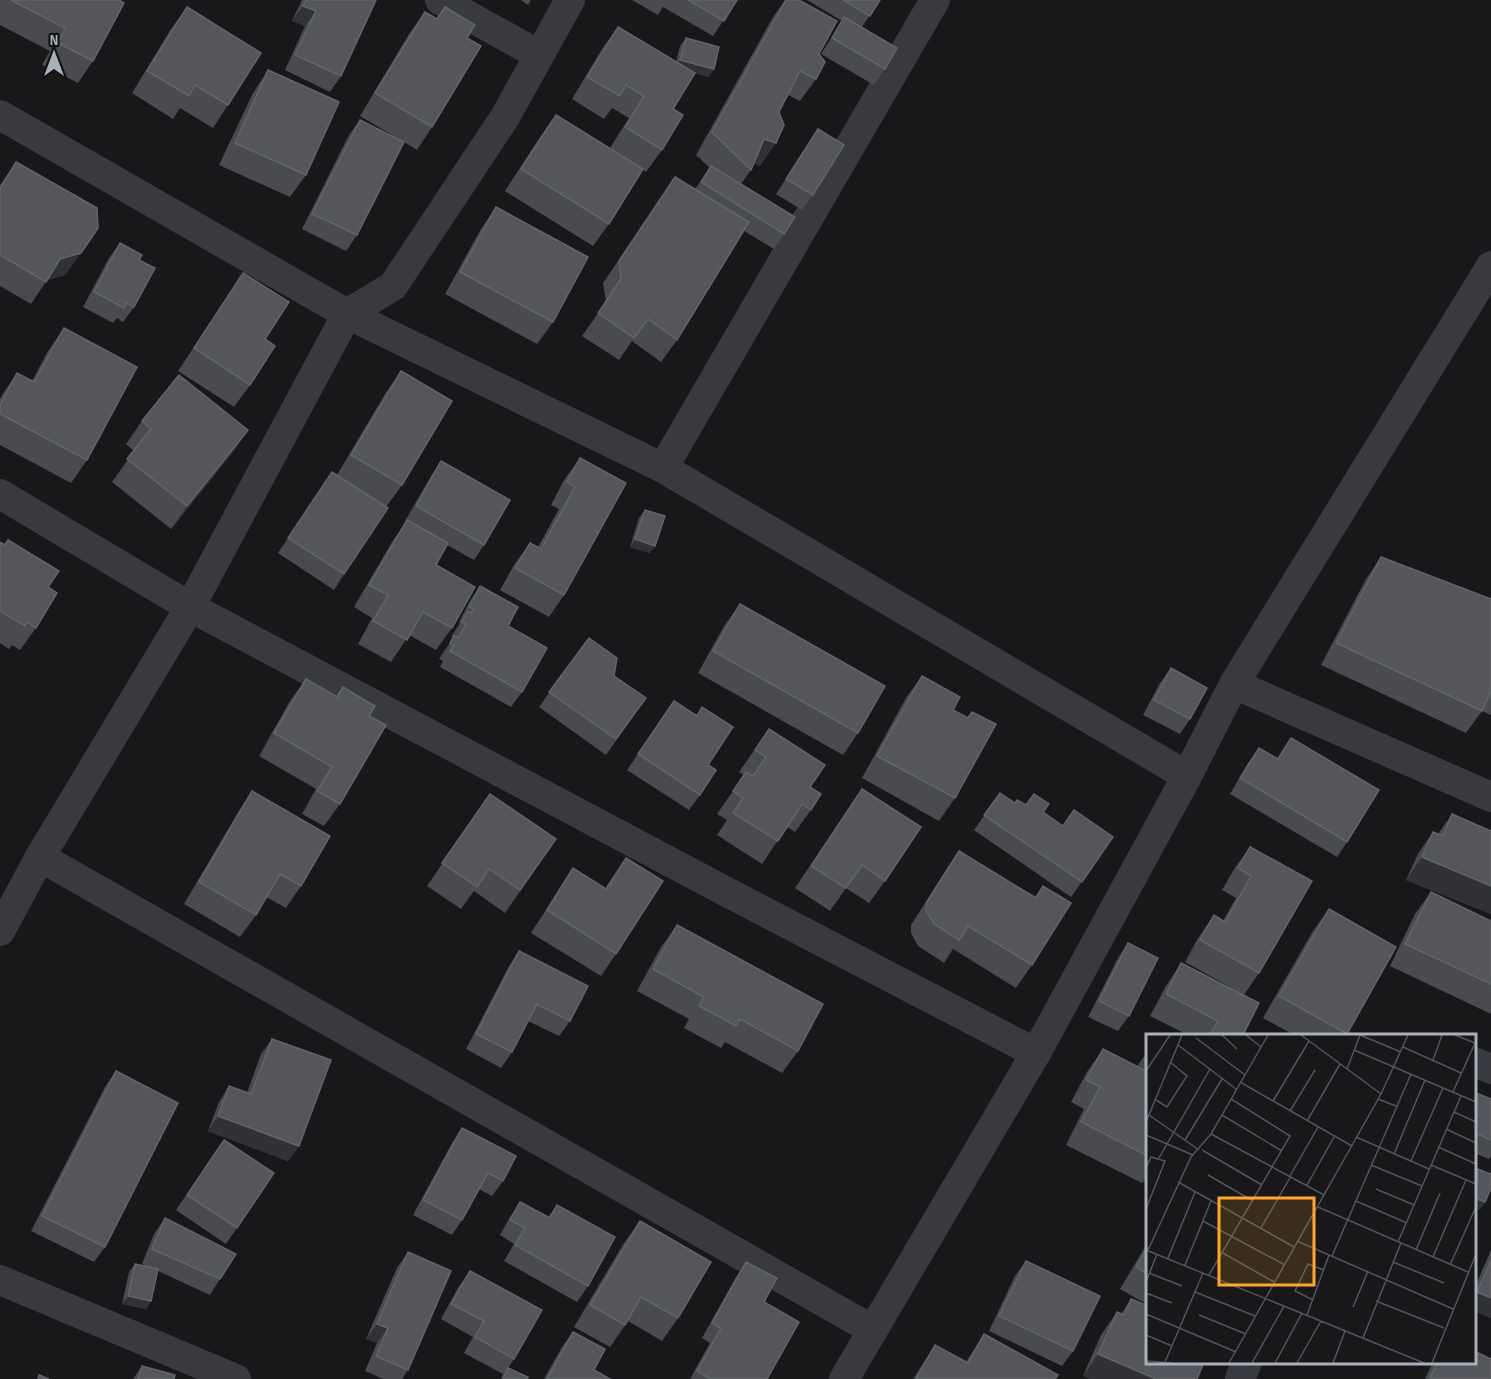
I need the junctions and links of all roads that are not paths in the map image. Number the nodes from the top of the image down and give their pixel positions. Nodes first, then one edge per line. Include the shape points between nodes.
1 (440, 0) edge
2 (570, 0) edge
3 (935, 0) edge
4 (539, 55) junction
5 (0, 116) edge
6 (1491, 266) edge
7 (347, 314) junction
8 (663, 468) junction
9 (0, 494) edge
10 (190, 607) junction
11 (1234, 684) junction
12 (1187, 776) junction
13 (1491, 797) edge
14 (40, 857) junction
15 (0, 931) edge
16 (1036, 1053) junction
17 (1476, 1063) edge
18 (1491, 1069) edge
19 (0, 1280) edge
20 (873, 1330) junction
21 (1246, 1364) edge
22 (236, 1379) edge
23 (844, 1379) edge
24 (1239, 1379) edge

1 - 4 street
2 - 4 street
3 - 8 street
4 - 7 street via 505,117 393,286
5 - 7 street
6 - 11 street
7 - 8 street
7 - 10 street
8 - 12 street
9 - 10 street
10 - 14 street
10 - 16 street
11 - 12 street
11 - 13 street
12 - 16 street
14 - 15 street
14 - 20 street
16 - 20 street
17 - 18 street
19 - 22 street
20 - 23 street
21 - 24 street

